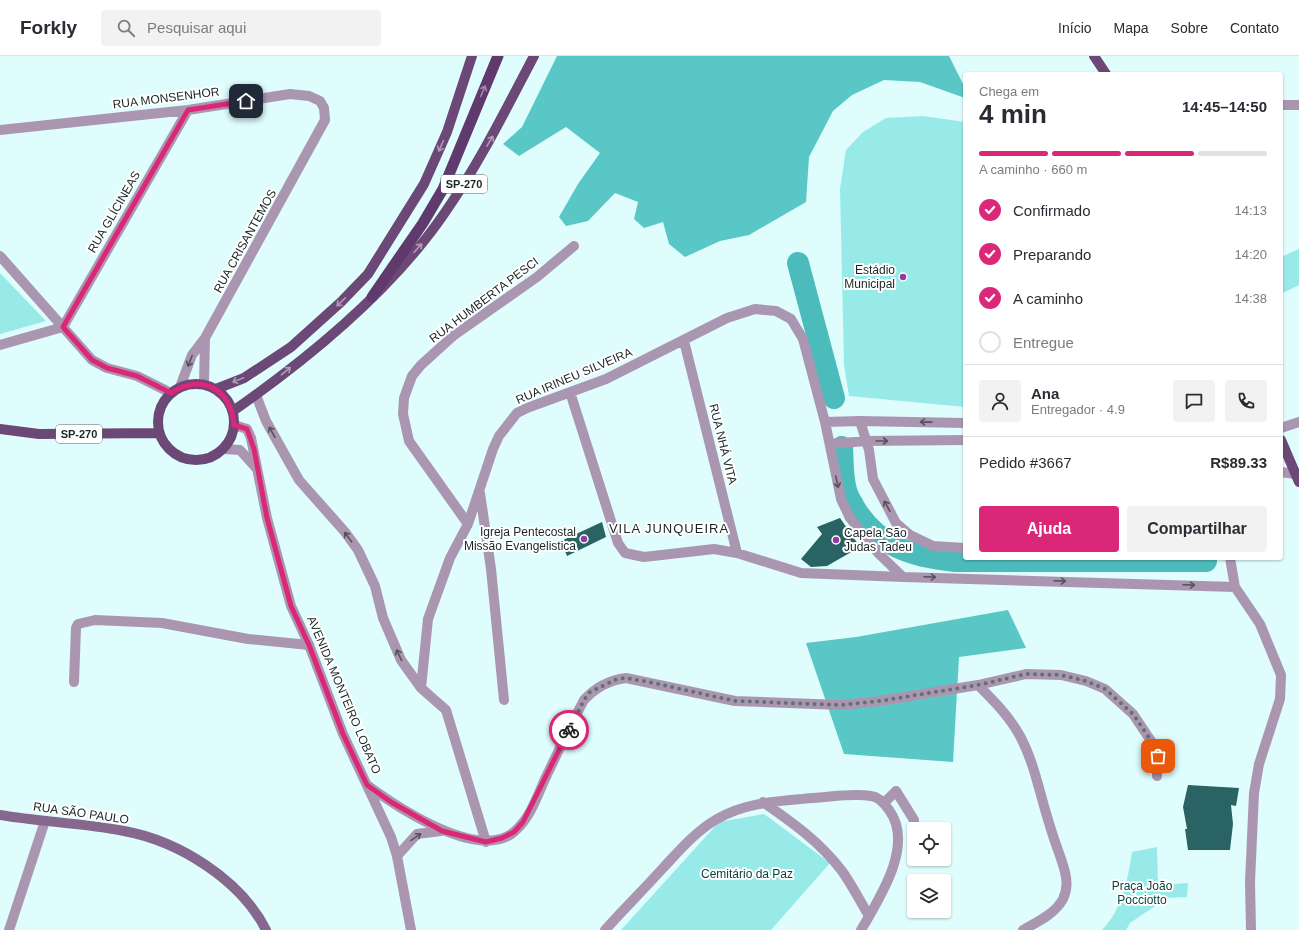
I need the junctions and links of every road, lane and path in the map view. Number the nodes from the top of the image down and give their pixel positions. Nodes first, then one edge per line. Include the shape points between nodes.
1 (472, 56) edge
2 (498, 56) edge
3 (534, 56) edge
4 (1094, 56) edge
5 (1105, 72) edge
6 (1283, 105) edge
7 (1299, 105) edge
8 (188, 110) junction
9 (0, 130) edge
10 (306, 156) joint
11 (574, 246) dead end
12 (0, 256) edge
13 (372, 297) junction
14 (63, 327) junction
15 (206, 338) junction
16 (684, 341) junction
17 (0, 345) edge
18 (204, 384) junction
19 (180, 387) junction
20 (216, 389) junction
21 (570, 392) junction
22 (171, 393) junction
23 (256, 395) junction
24 (233, 411) junction
25 (860, 421) junction
26 (825, 422) junction
27 (1299, 422) edge
28 (963, 423) edge
29 (234, 425) junction
30 (1283, 427) edge
31 (0, 429) edge
32 (159, 433) junction
33 (963, 440) edge
34 (866, 441) junction
35 (830, 444) junction
36 (1283, 445) edge
37 (223, 449) junction
38 (257, 469) junction
39 (1283, 473) edge
40 (1297, 478) edge
41 (480, 491) junction
42 (468, 524) junction
43 (963, 548) edge
44 (737, 553) junction
45 (1230, 560) edge
46 (903, 576) junction
47 (1235, 587) junction
48 (309, 645) junction
49 (74, 682) dead end
50 (978, 685) junction
51 (421, 688) junction
52 (504, 700) dead end
53 (1157, 776) dead end
54 (367, 785) junction
55 (763, 802) junction
56 (884, 803) junction
57 (0, 815) edge
58 (45, 821) junction
59 (914, 822) edge
60 (442, 831) junction
61 (486, 842) junction
62 (397, 856) junction
63 (869, 916) junction
64 (9, 930) edge
65 (266, 930) edge
66 (411, 930) edge
67 (605, 930) edge
68 (860, 930) edge
69 (1023, 930) edge
70 (1253, 930) edge

1 -> 20 main road, SP-270 via 447,132 424,184 368,274 290,347 244,378
13 -> 2 highway via 443,190
13 -> 3 main road, SP-270 via 422,244 446,212 494,135
4 - 5 main road
6 - 7 street
8 - 9 street, RUA MONSENHOR
8 - 10 street, RUA MONSENHOR via 290,94 309,96 320,101 324,108 325,120
8 - 14 street, RUA GLÍCINEAS
10 - 15 street, RUA CRISANTEMOS
11 - 42 street, RUA HUMBERTA PESCI via 537,277 453,336 412,376 404,398 403,414 409,441
12 - 14 street
23 -> 13 main road, SP-270 via 341,326
14 - 17 street
14 - 22 street via 92,360 107,368 137,376
15 - 18 street, RUA CRISANTEMOS
15 -> 19 street, RUA CRISANTEMOS via 192,355
16 - 21 street, RUA IRINEU SILVEIRA via 606,379
16 - 26 street, RUA IRINEU SILVEIRA via 727,318 755,309 776,311 791,319 803,339
16 - 44 street, RUA NHÁ VITA
18 - 19 main road
18 - 20 main road
19 - 22 main road
20 - 24 main road
21 - 41 street, RUA IRINEU SILVEIRA via 518,413 496,443
21 - 44 street via 618,543 625,553 644,557 714,549
22 - 32 main road via 162,404 157,418
23 - 24 main road, SP-270
51 -> 23 street via 401,660 383,618 375,586 358,550 299,480 266,421
24 - 29 main road
25 - 26 street
28 -> 25 street
25 - 34 street
26 - 35 street, RUA IRINEU SILVEIRA
27 - 30 street
29 - 37 main road via 229,442
29 - 38 street, AVENIDA MONTEIRO LOBATO via 247,429
31 - 32 main road, SP-270 via 39,434
32 - 37 main road via 165,445 174,454 186,459 200,460
34 -> 33 street
34 - 35 street
43 -> 34 street via 933,546 910,535 896,523 873,479
35 -> 46 street, RUA IRINEU SILVEIRA via 841,499 850,518 878,553
36 - 40 main road
37 - 38 street via 240,450
38 - 48 street, AVENIDA MONTEIRO LOBATO via 267,518 291,606
39 - 40 street
41 - 42 street, RUA IRINEU SILVEIRA
41 - 52 street via 491,569
42 - 51 street, RUA IRINEU SILVEIRA via 450,558 428,619
44 - 46 street via 801,573
45 - 47 street
46 -> 47 street
47 - 70 street via 1260,624 1281,675 1280,699 1259,764 1254,793 1250,882
48 - 49 street via 248,639 162,623 85,621 76,628
48 - 54 street, AVENIDA MONTEIRO LOBATO via 343,734
50 - 53 street via 1026,674 1061,675 1105,689 1133,714 1152,742 1158,756
50 - 61 street via 841,705 735,701 649,682 617,679 590,692 584,700 523,822 514,832
50 - 69 street via 1010,719 1021,738 1034,770 1066,873 1063,899 1050,914
51 - 61 street via 446,710
54 - 60 street
54 - 62 street, AVENIDA MONTEIRO LOBATO via 392,837
55 - 56 street via 872,796
55 - 63 street via 817,842 842,871
55 - 67 street via 736,809 697,833
56 - 59 street via 896,791
56 - 63 street via 898,829 898,845 883,892
57 - 58 main road, RUA SÃO PAULO
58 - 64 street
58 - 65 main road, RUA SÃO PAULO via 125,831 161,842 214,871 242,894 260,917
60 - 61 street
62 -> 60 street via 417,834
62 - 66 street, AVENIDA MONTEIRO LOBATO
63 - 68 street

